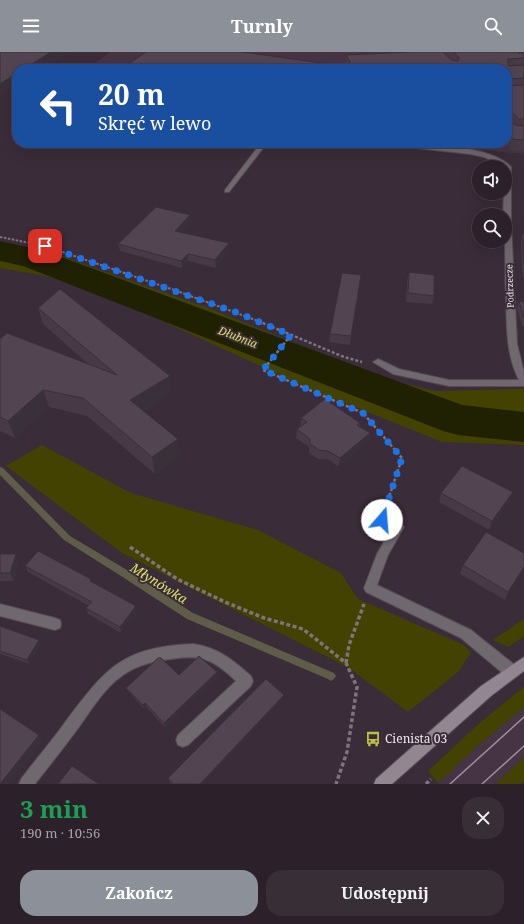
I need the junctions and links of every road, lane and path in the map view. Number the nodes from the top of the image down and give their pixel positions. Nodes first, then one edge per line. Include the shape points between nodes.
1 (260, 148) edge
2 (434, 148) edge
3 (227, 191) dead end
4 (0, 237) edge
5 (291, 335) junction
6 (378, 362) joint
7 (524, 382) edge
8 (382, 520) dead end
9 (398, 527) dead end
10 (130, 547) dead end
11 (370, 588) junction
12 (0, 610) edge
13 (55, 624) dead end
14 (346, 663) junction
15 (524, 663) edge
16 (512, 671) junction
17 (183, 740) dead end
18 (431, 779) dead end
19 (26, 784) edge
20 (336, 784) edge
21 (381, 784) edge
22 (426, 784) edge

1 - 3 street
2 - 7 street, Podrzecze via 478,153 497,159 508,167 507,222 512,344 517,367
4 - 5 path via 45,246 75,256 238,313
5 - 6 path via 361,362
5 - 8 path via 263,370 363,413 402,458
6 - 7 street, Podrzecze via 396,372 449,383
9 - 11 street via 383,554
10 - 14 path via 177,578 225,602 264,618 303,629
11 - 14 path via 355,626
11 - 16 street via 466,634
12 - 13 street
14 - 20 path via 357,687 347,752
15 - 16 main road
16 - 21 main road
17 - 19 street via 246,681 223,660 208,652 196,650 155,656 131,663 116,673 101,687
18 - 22 path

